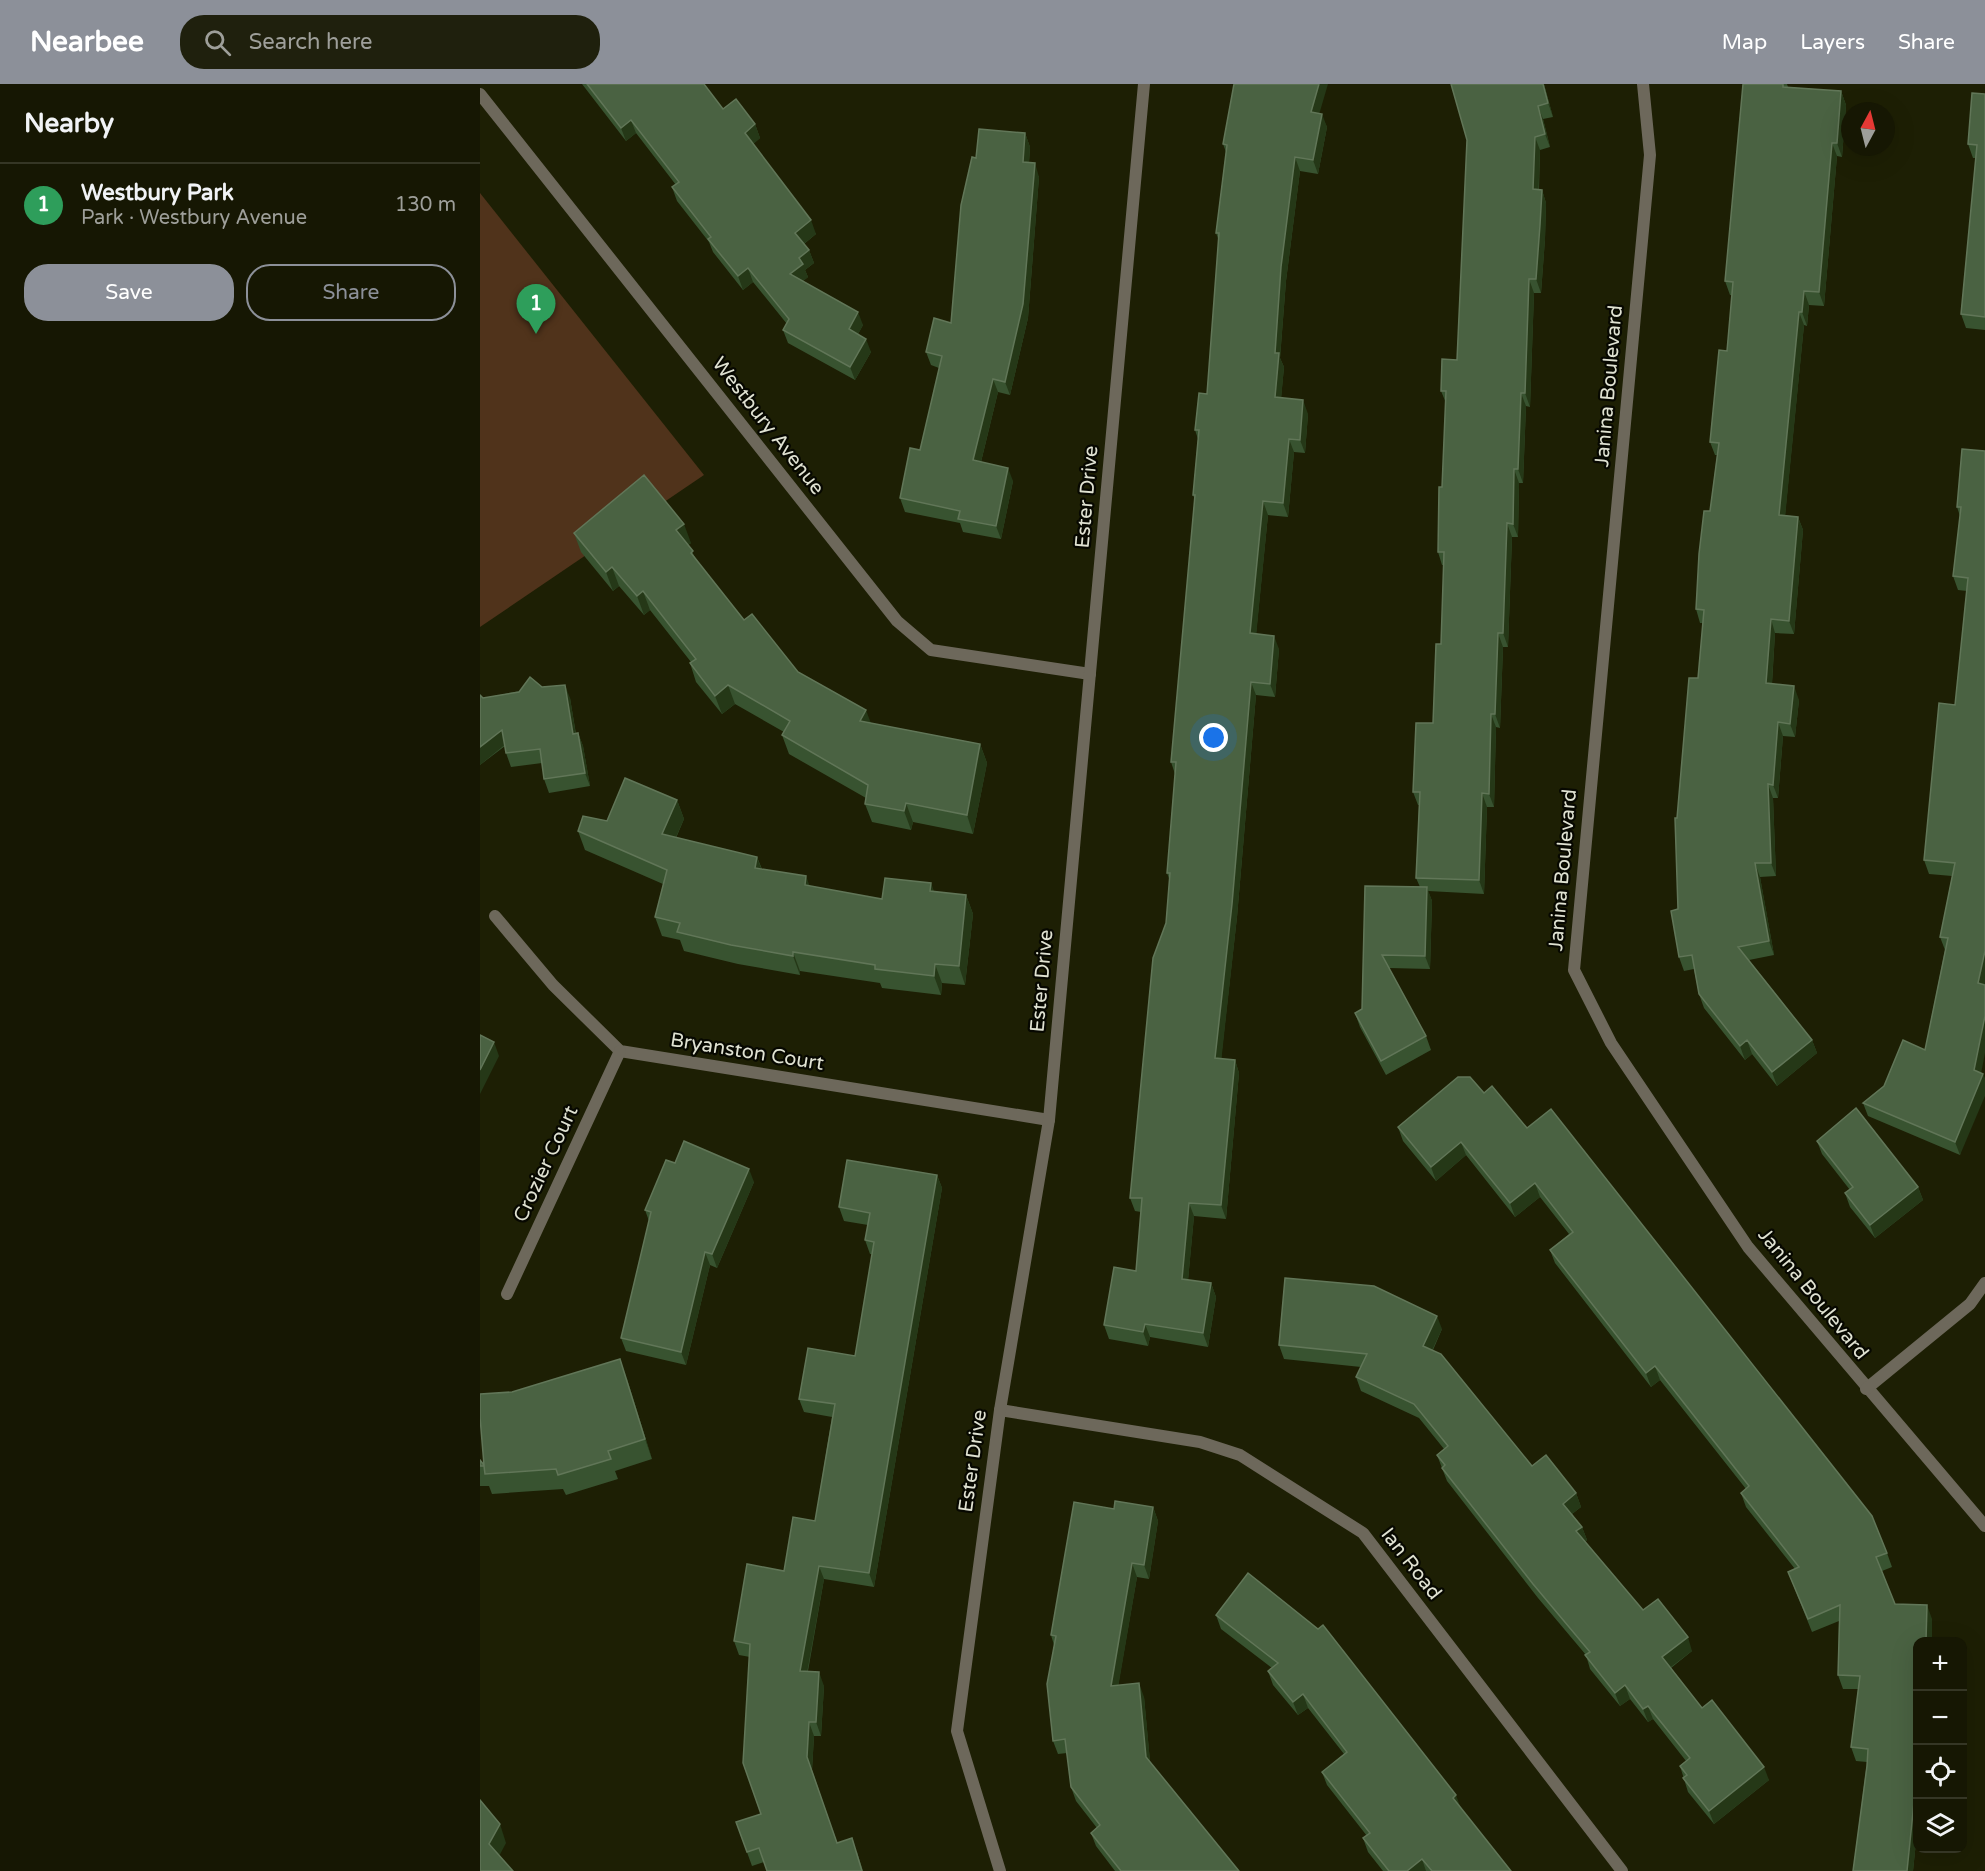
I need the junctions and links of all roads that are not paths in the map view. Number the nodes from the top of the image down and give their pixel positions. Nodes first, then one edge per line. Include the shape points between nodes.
1 (1144, 84) edge
2 (1643, 84) edge
3 (480, 94) edge
4 (1090, 674) junction
5 (495, 916) dead end
6 (620, 1051) junction
7 (1049, 1120) junction
8 (1985, 1283) edge
9 (507, 1294) dead end
10 (1866, 1389) junction
11 (1000, 1410) junction
12 (1985, 1526) edge
13 (1000, 1871) edge
14 (1623, 1871) edge

1 - 4 street, Ester Drive
2 - 10 street, Janina Boulevard via 1650,155 1574,970 1611,1043 1748,1247
3 - 4 street, Westbury Avenue via 897,621 931,650
4 - 7 street, Ester Drive
5 - 6 street via 553,985
6 - 7 street, Bryanston Court
6 - 9 street, Crozier Court
7 - 11 street, Ester Drive
8 - 10 street via 1970,1304
10 - 12 street, Janina Boulevard
11 - 13 street, Ester Drive via 957,1731
11 - 14 street, Ian Road via 1200,1442 1240,1455 1363,1533

